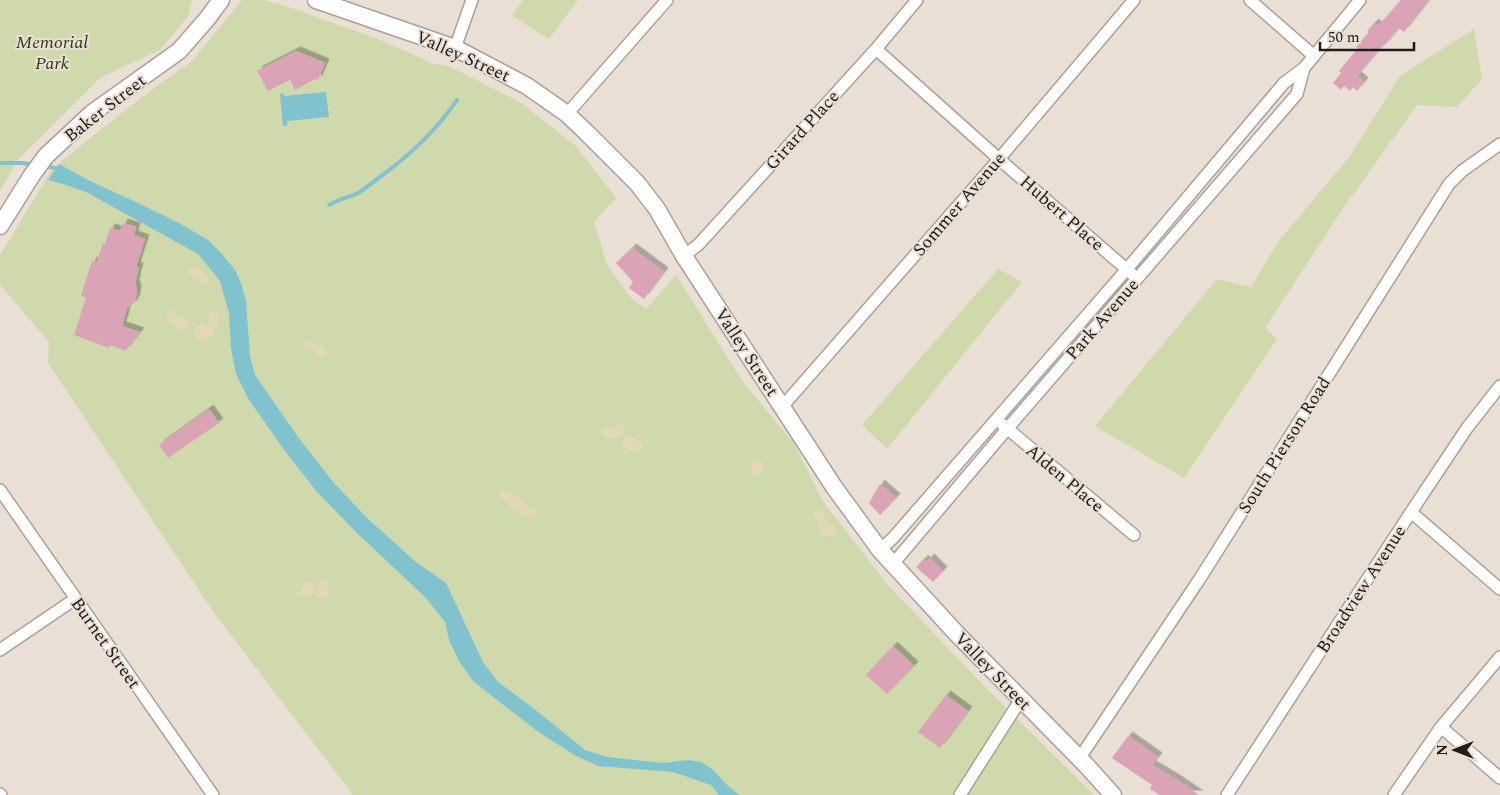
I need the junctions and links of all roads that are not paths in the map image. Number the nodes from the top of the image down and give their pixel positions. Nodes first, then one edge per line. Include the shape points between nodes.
1 (221, 0) edge
2 (316, 0) edge
3 (472, 0) edge
4 (668, 0) edge
5 (917, 0) edge
6 (1134, 0) edge
7 (1250, 0) edge
8 (1360, 0) edge
9 (455, 48) junction
10 (876, 49) junction
11 (1314, 56) junction
12 (1304, 68) junction
13 (567, 114) junction
14 (1500, 144) edge
15 (999, 159) junction
16 (0, 226) edge
17 (684, 256) junction
18 (1126, 269) junction
19 (1137, 278) junction
20 (1498, 393) edge
21 (782, 407) junction
22 (996, 419) junction
23 (1007, 429) junction
24 (0, 490) edge
25 (1411, 512) junction
26 (1134, 536) dead end
27 (880, 550) junction
28 (892, 565) junction
29 (1500, 588) edge
30 (75, 599) junction
31 (0, 650) edge
32 (1500, 657) edge
33 (1021, 699) junction
34 (1441, 727) junction
35 (1079, 758) junction
36 (1500, 778) edge
37 (214, 795) edge
38 (960, 795) edge
39 (1113, 795) edge
40 (1227, 795) edge
41 (1394, 795) edge

1 - 16 main road, Baker Street via 179,51 92,113 46,156
2 - 9 main road, Valley Street
3 - 9 street
4 - 13 street
5 - 10 street, Girard Place
6 - 15 street, Sommer Avenue
7 - 11 street
8 - 11 street, Park Avenue
9 - 13 main road, Valley Street via 527,86
10 - 15 street, Hubert Place
10 - 17 street, Girard Place
11 - 12 street, Park Avenue
12 - 18 street, Park Avenue via 1284,83
12 - 19 street, Park Avenue via 1297,94
13 - 17 main road, Valley Street via 637,183 657,209
14 - 35 street, South Pierson Road via 1449,184 1199,580
15 - 18 street, Hubert Place
15 - 21 street, Sommer Avenue
17 - 21 main road, Valley Street
18 - 19 street, Hubert Place
18 - 22 street, Park Avenue
19 - 23 street, Park Avenue
20 - 25 street, Broadview Avenue via 1467,428
21 - 27 main road, Valley Street
22 - 23 street, Alden Place
22 - 27 street, Park Avenue
23 - 26 street, Alden Place
23 - 28 street, Park Avenue
24 - 30 street, Burnet Street
25 - 29 street
25 - 40 street, Broadview Avenue
27 - 28 main road, Valley Street
28 - 33 main road, Valley Street
30 - 31 street
30 - 37 street, Burnet Street
32 - 34 street
33 - 35 main road, Valley Street
33 - 38 street
34 - 36 street
34 - 41 street
35 - 39 main road, Valley Street

